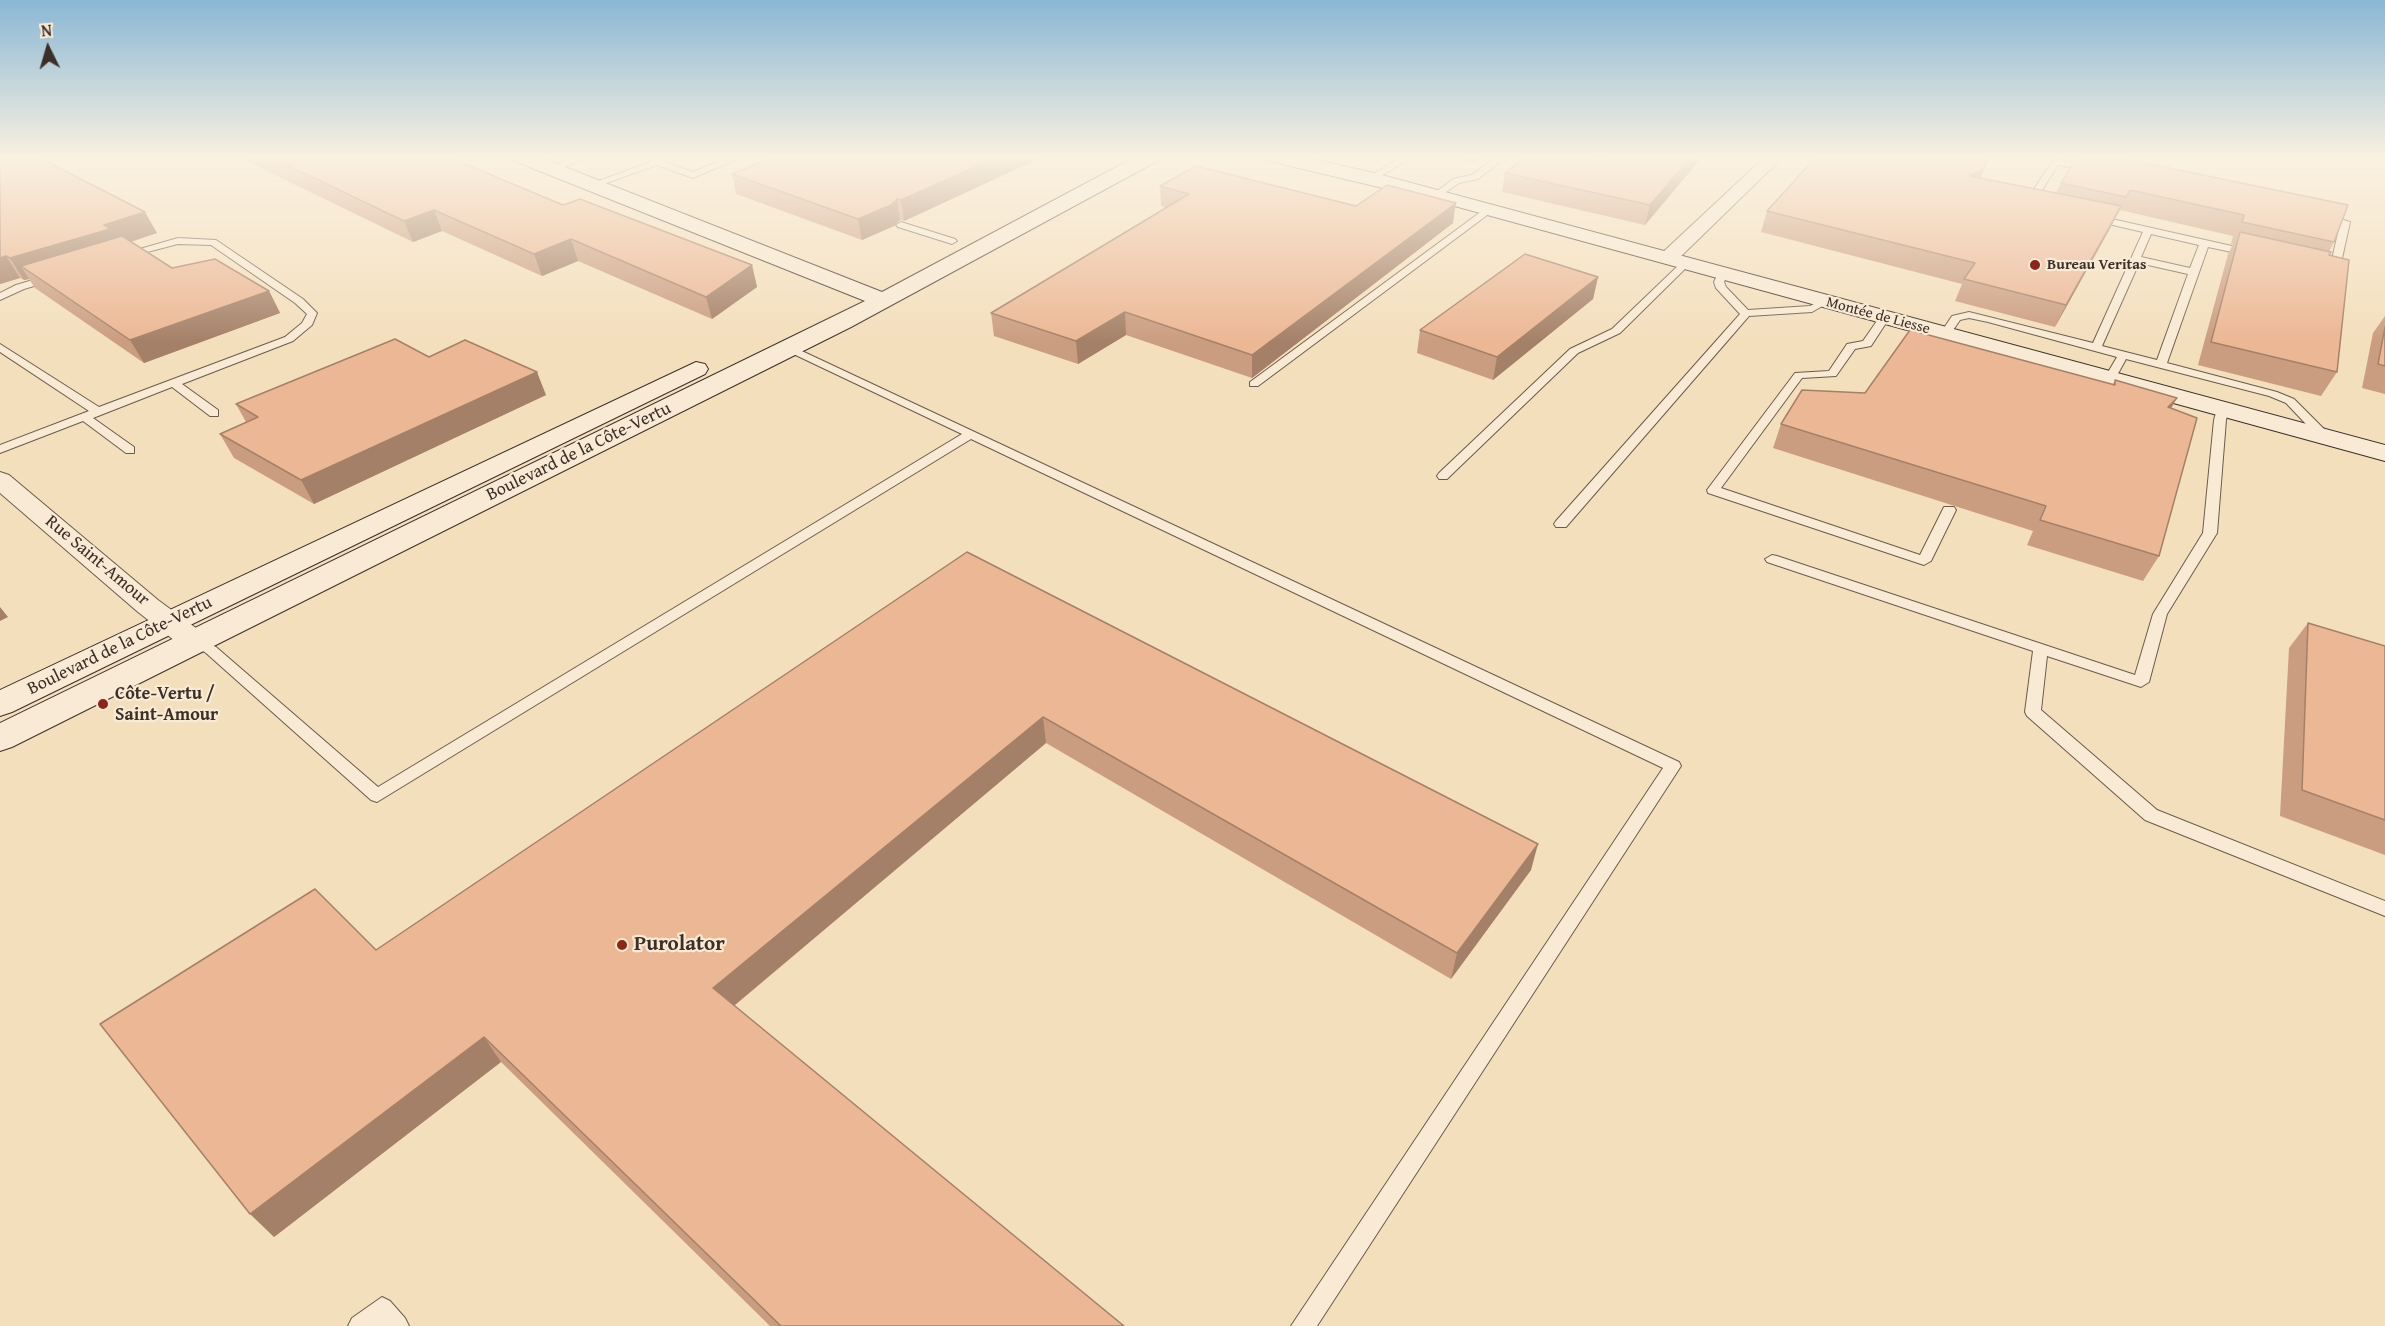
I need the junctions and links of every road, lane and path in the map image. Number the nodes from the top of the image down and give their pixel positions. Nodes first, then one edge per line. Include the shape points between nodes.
1 (680, 218) edge
2 (995, 218) edge
3 (1028, 218) edge
4 (1478, 218) edge
5 (1518, 218) edge
6 (1718, 218) edge
7 (2091, 218) edge
8 (2324, 218) edge
9 (901, 225) edge
10 (2148, 230) junction
11 (952, 241) junction
12 (2204, 243) junction
13 (2259, 255) edge
14 (923, 256) dead end
15 (116, 258) edge
16 (2135, 259) junction
17 (1677, 261) junction
18 (2324, 269) edge
19 (2194, 272) junction
20 (1724, 273) junction
21 (61, 275) edge
22 (873, 290) junction
23 (0, 297) edge
24 (1826, 302) junction
25 (1746, 313) junction
26 (1885, 317) junction
27 (1945, 334) junction
28 (0, 346) edge
29 (789, 348) junction
30 (2096, 348) junction
31 (2123, 355) junction
32 (2161, 365) junction
33 (2110, 379) junction
34 (174, 383) junction
35 (1254, 384) edge
36 (2223, 409) junction
37 (99, 412) junction
38 (214, 413) dead end
39 (85, 417) junction
40 (971, 434) junction
41 (2324, 436) junction
42 (0, 449) edge
43 (130, 450) dead end
44 (2385, 453) edge
45 (1443, 476) dead end
46 (0, 480) edge
47 (1949, 510) dead end
48 (1561, 524) dead end
49 (1772, 559) dead end
50 (182, 632) junction
51 (2041, 648) junction
52 (0, 704) edge
53 (0, 738) edge
54 (2385, 909) edge
55 (360, 1326) edge
56 (397, 1326) edge
57 (1303, 1326) edge

1 - 22 street
2 - 11 street
3 - 22 street, Boulevard de la Côte-Vertu
4 - 35 lane
5 - 17 street, Montée de Liesse
6 - 17 street
7 - 10 lane
8 - 18 lane via 2345,222 2334,272
9 - 11 lane
10 - 12 lane
10 - 16 lane
11 - 14 street
12 - 13 lane
12 - 19 lane
15 - 34 lane via 178,241 213,242 312,313 307,325 290,339
16 - 19 lane
16 - 30 lane
17 - 20 street, Montée de Liesse
17 - 45 lane via 1616,331 1574,351
19 - 32 lane
20 - 24 street, Montée de Liesse
20 - 25 lane via 1719,282 1721,288
21 - 23 lane
22 - 29 street, Boulevard de la Côte-Vertu
22 - 50 street, Boulevard de la Côte-Vertu
24 - 25 lane via 1812,309
24 - 26 street, Montée de Liesse
25 - 48 lane
26 - 27 street, Montée de Liesse
26 - 47 lane via 1867,344 1851,346 1832,374 1799,375 1713,490 1924,561
27 - 30 lane via 1956,318 1969,315
27 - 33 street, Montée de Liesse
28 - 37 lane
29 - 40 lane
29 - 50 street, Boulevard de la Côte-Vertu
30 - 31 lane
31 - 32 lane
31 - 33 lane
32 - 41 lane via 2290,401
33 - 36 street, Montée de Liesse
34 - 37 lane
34 - 38 lane
36 - 41 street, Montée de Liesse
36 - 51 lane via 2210,533 2160,614 2141,682
37 - 39 lane
39 - 42 lane
39 - 43 lane
40 - 50 lane via 377,796 211,650
40 - 57 lane via 1672,766
41 - 44 street, Montée de Liesse
46 - 50 street, Rue Saint-Amour
49 - 51 lane
50 - 52 street, Boulevard de la Côte-Vertu
50 - 53 street, Boulevard de la Côte-Vertu
51 - 54 lane via 2033,712 2151,815
55 - 56 lane via 382,1309

